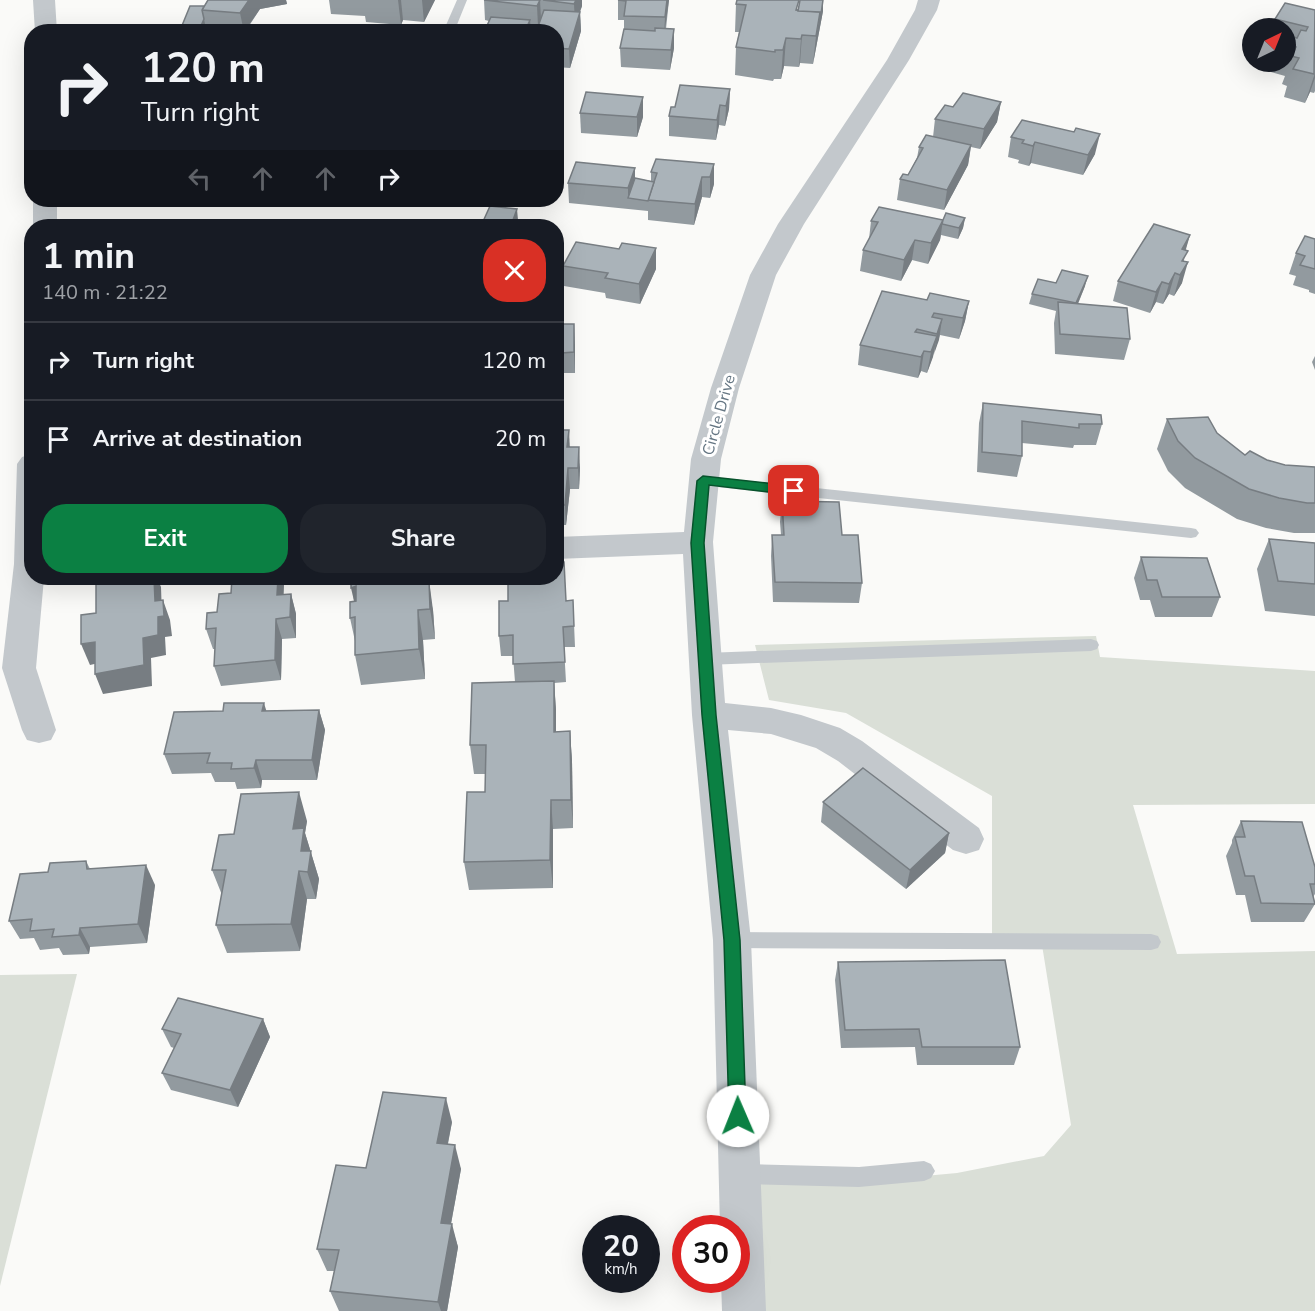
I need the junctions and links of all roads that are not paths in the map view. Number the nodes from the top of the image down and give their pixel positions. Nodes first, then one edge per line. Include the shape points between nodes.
1 (44, 0) edge
2 (462, 0) edge
3 (929, 0) edge
4 (46, 24) edge
5 (452, 24) edge
6 (703, 481) junction
7 (1191, 533) dead end
8 (698, 543) junction
9 (564, 548) edge
10 (29, 585) edge
11 (1091, 645) dead end
12 (705, 659) junction
13 (709, 715) junction
14 (39, 730) dead end
15 (966, 838) dead end
16 (732, 940) junction
17 (1151, 942) dead end
18 (924, 1171) dead end
19 (739, 1174) junction
20 (744, 1311) edge

1 - 4 street
2 - 5 lane
3 - 6 street, Circle Drive via 898,60 763,274 725,388
6 - 7 lane
6 - 8 street, Circle Drive
8 - 9 street
8 - 12 street, Circle Drive
10 - 14 street via 19,668
11 - 12 lane
12 - 13 street, Circle Drive
13 - 15 street via 771,721 828,738
13 - 16 street, Circle Drive
16 - 17 lane
16 - 19 street, Circle Drive
18 - 19 lane via 859,1177
19 - 20 street, Circle Drive

